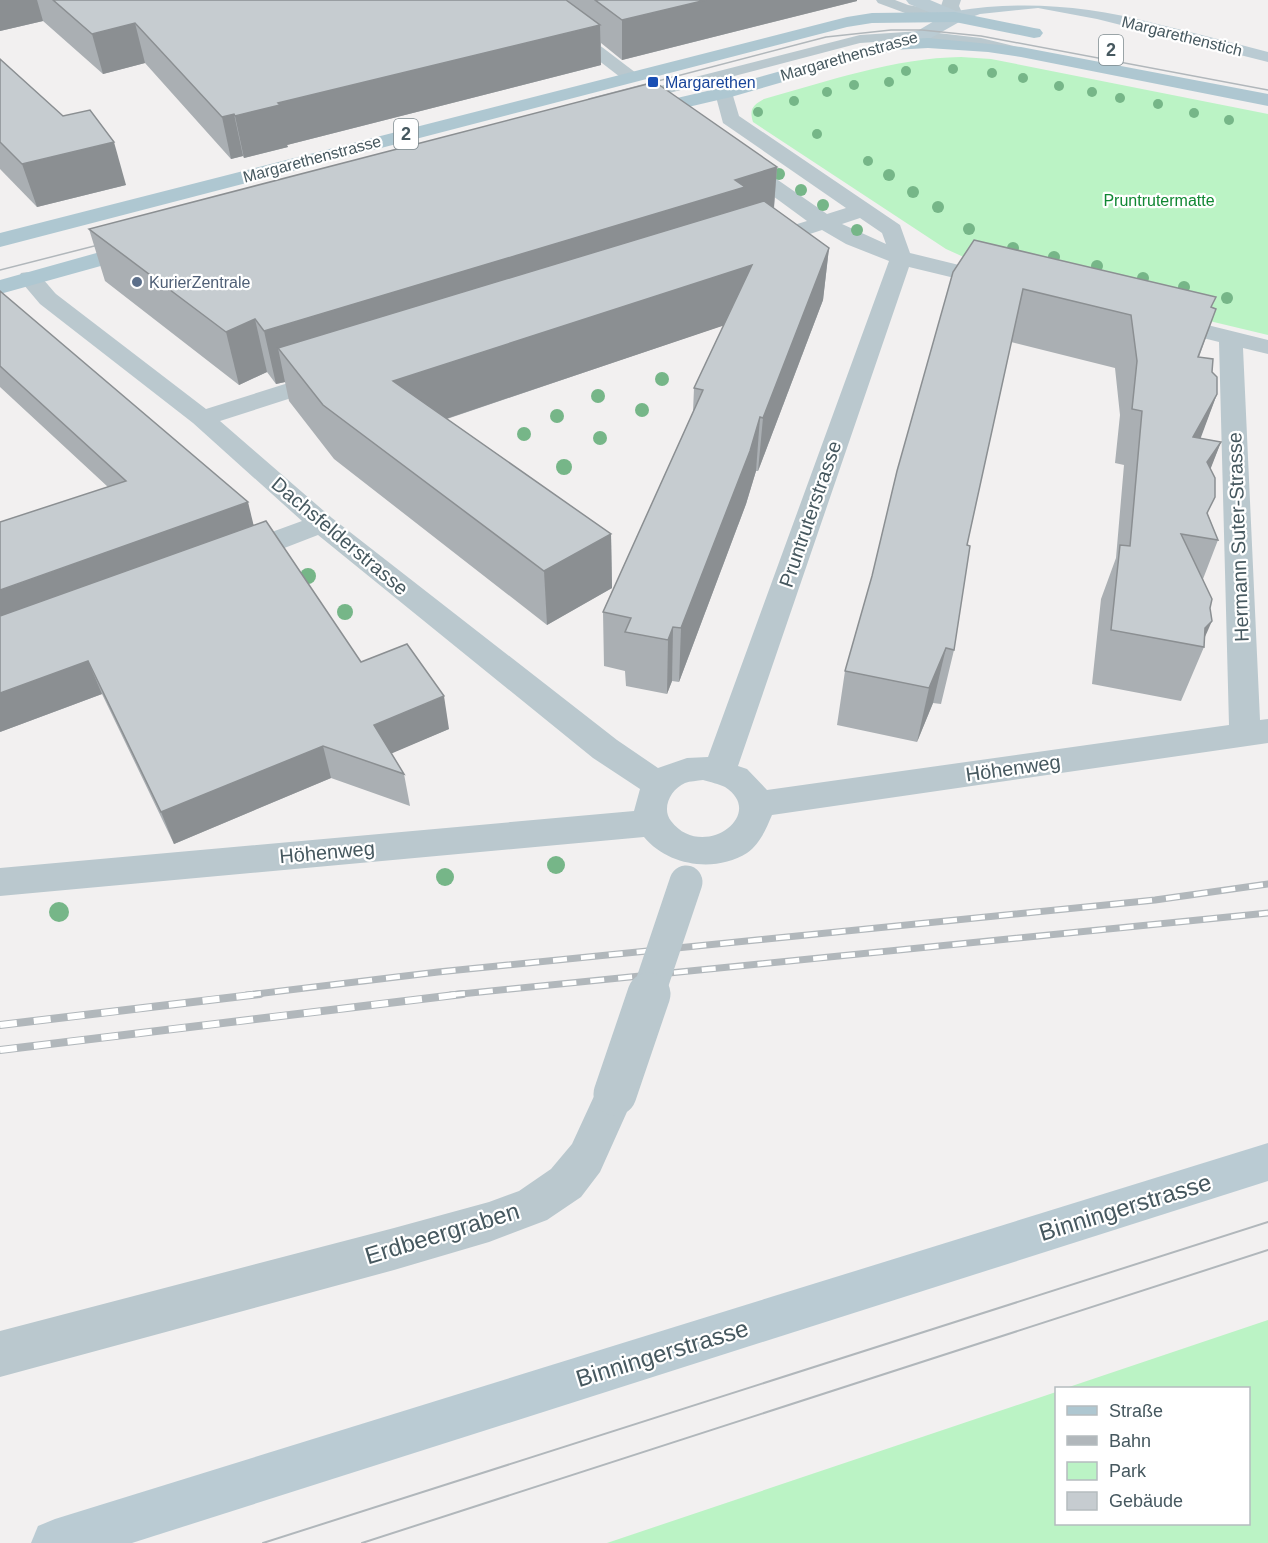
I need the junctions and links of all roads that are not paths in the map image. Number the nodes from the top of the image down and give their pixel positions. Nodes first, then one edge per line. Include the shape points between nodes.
1 (529, 0) edge
2 (883, 0) edge
3 (915, 0) edge
4 (954, 8) edge
5 (921, 35) junction
6 (1054, 38) dead end
7 (892, 45) junction
8 (1021, 52) junction
9 (1268, 57) edge
10 (1166, 62) dead end
11 (631, 76) junction
12 (1268, 83) edge
13 (724, 93) junction
14 (1268, 100) edge
15 (658, 107) junction
16 (622, 108) joint
17 (683, 123) edge
18 (720, 148) edge
19 (862, 210) junction
20 (824, 222) junction
21 (0, 240) edge
22 (165, 241) edge
23 (735, 250) edge
24 (901, 258) junction
25 (29, 278) junction
26 (1014, 285) edge
27 (0, 287) edge
28 (1140, 316) edge
29 (1231, 338) junction
30 (1268, 347) edge
31 (346, 373) edge
32 (202, 418) junction
33 (322, 524) junction
34 (211, 565) edge
35 (1256, 733) edge
36 (720, 770) junction
37 (659, 785) junction
38 (757, 804) junction
39 (653, 822) junction
40 (691, 866) junction
41 (0, 882) edge
42 (1268, 1162) edge
43 (0, 1354) edge
44 (55, 1543) edge

1 - 11 street
2 - 4 lane via 905,9
3 - 4 main road
4 - 5 main road, Margarethenstrasse
4 - 6 main road, 2
4 - 9 main road, Margarethenstich via 1038,3
4 - 11 main road, Margarethenstrasse / 2 via 847,22
5 - 7 main road, Margarethenstrasse
5 - 8 lane via 981,42
5 - 16 lane via 845,41
7 - 8 main road, 2 via 928,43
7 - 13 main road, Margarethenstrasse / 2
8 - 14 main road, 2
10 - 12 main road
11 - 21 main road, Margarethenstrasse / 2
13 - 15 main road, Margarethenstrasse / 2
13 - 19 street via 730,119
15 - 16 main road, Margarethenstrasse / 2
15 - 17 street
18 - 20 street
19 - 20 street
19 - 24 street via 892,230
20 - 23 street
20 - 24 street
21 - 25 main road
22 - 25 main road
24 - 26 street
24 - 36 street, Pruntruterstrasse
25 - 27 main road
25 - 32 street, Dachsfelderstrasse via 48,299
28 - 29 street
29 - 30 street
29 - 35 street, Hermann Suter-Strasse
31 - 32 street
32 - 33 street, Dachsfelderstrasse
33 - 34 street
33 - 37 street, Dachsfelderstrasse via 605,749
35 - 38 street, Höhenweg
36 - 37 street via 686,770
36 - 38 street via 744,784
37 - 39 street via 650,803
38 - 40 street via 752,829 742,840 712,851
39 - 40 street via 663,836 678,845
39 - 41 street, Höhenweg
40 - 43 street, Erdbeergraben, bridge via 615,1094 586,1158 566,1183 532,1206 489,1222
42 - 44 main road, Binningerstrasse

